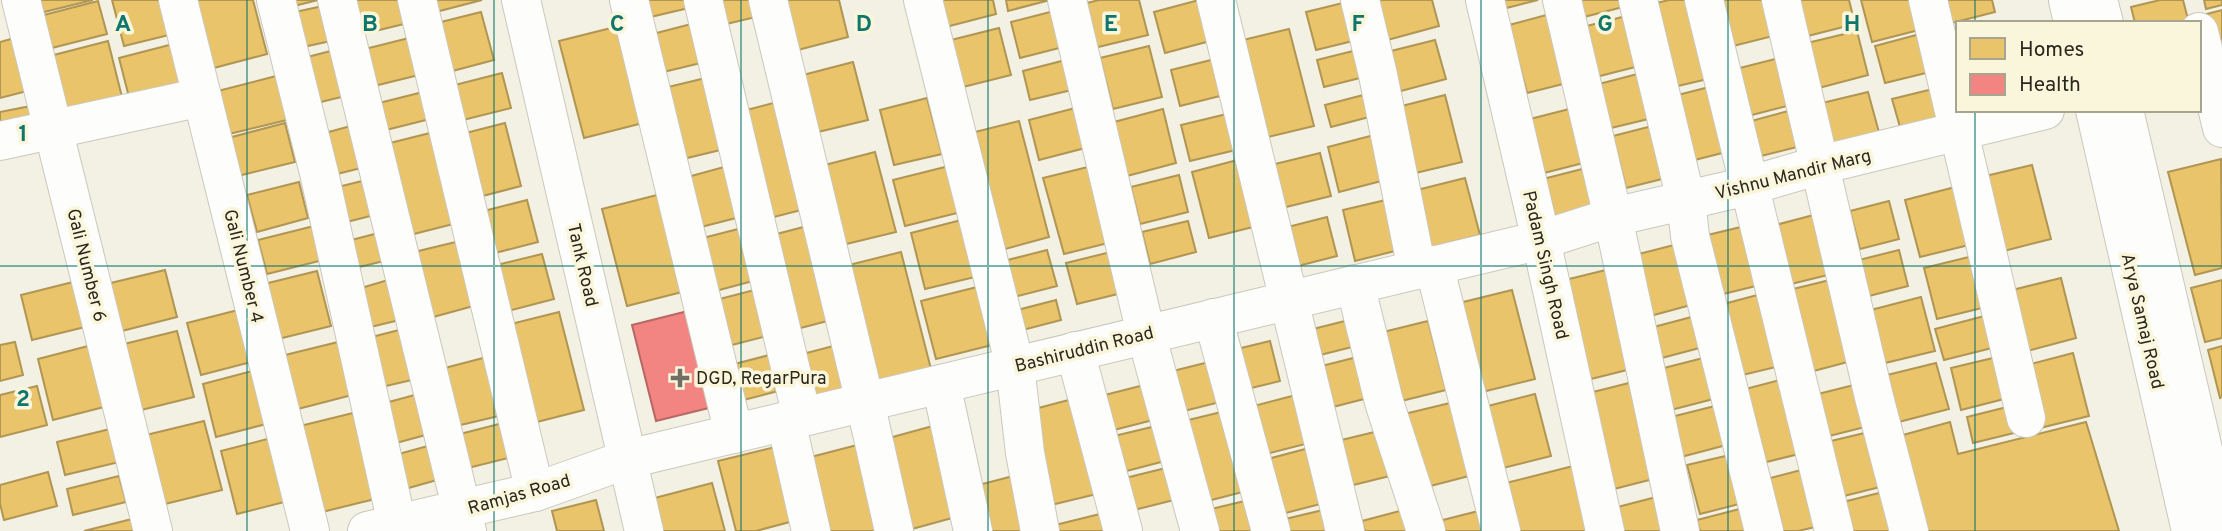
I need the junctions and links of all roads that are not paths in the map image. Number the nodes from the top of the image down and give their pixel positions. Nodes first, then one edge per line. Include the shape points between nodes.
1 (21, 0) edge
2 (178, 0) edge
3 (276, 0) edge
4 (337, 0) edge
5 (417, 0) edge
6 (521, 0) edge
7 (629, 0) edge
8 (703, 0) edge
9 (768, 0) edge
10 (923, 0) edge
11 (1067, 0) edge
12 (1216, 0) edge
13 (1360, 0) edge
14 (1485, 0) edge
15 (1562, 0) edge
16 (1637, 0) edge
17 (1704, 0) edge
18 (1781, 0) edge
19 (1928, 0) edge
20 (2068, 0) edge
21 (2098, 0) edge
22 (2192, 0) edge
23 (2073, 21) edge
24 (2103, 21) edge
25 (2197, 21) edge
26 (2201, 39) edge
27 (2210, 72) edge
28 (202, 97) junction
29 (2037, 112) edge
30 (2095, 112) edge
31 (2124, 112) edge
32 (2222, 128) edge
33 (53, 130) junction
34 (1959, 132) junction
35 (0, 141) edge
36 (1820, 165) junction
37 (1748, 186) junction
38 (1686, 200) junction
39 (1613, 217) junction
40 (1541, 240) junction
41 (1425, 268) junction
42 (1354, 284) junction
43 (1288, 300) junction
44 (1213, 318) junction
45 (1146, 334) junction
46 (1075, 351) junction
47 (1015, 366) junction
48 (941, 384) junction
49 (865, 402) junction
50 (2026, 418) dead end
51 (794, 419) junction
52 (734, 434) junction
53 (628, 459) junction
54 (535, 492) junction
55 (465, 521) edge
56 (382, 527) edge
57 (153, 531) edge
58 (310, 531) edge
59 (644, 531) edge
60 (811, 531) edge
61 (894, 531) edge
62 (973, 531) edge
63 (1040, 531) edge
64 (1123, 531) edge
65 (1200, 531) edge
66 (1271, 531) edge
67 (1345, 531) edge
68 (1426, 531) edge
69 (1501, 531) edge
70 (1605, 531) edge
71 (1680, 531) edge
72 (1764, 531) edge
73 (1834, 531) edge
74 (1909, 531) edge
75 (2191, 531) edge
76 (2222, 531) edge

1 - 33 street, Gali Number 6
2 - 28 street, Gali Number 4
3 - 56 street via 320,177
4 - 55 street
5 - 54 street
6 - 53 street, Tank Road
7 - 52 street
8 - 51 street
9 - 49 street
10 - 47 street
11 - 45 street
12 - 43 street
13 - 41 street
14 - 40 street, Padam Singh Road
15 - 39 street
16 - 38 street
17 - 37 street
18 - 36 street
19 - 34 street
20 - 23 street
21 - 24 street
22 - 25 street
26 - 27 street
27 - 32 street
28 - 33 street
28 - 58 street, Gali Number 4
29 - 34 street, Vishnu Mandir Marg
30 - 75 street, Arya Samaj Road
31 - 76 street
33 - 35 street
33 - 57 street, Gali Number 6
34 - 36 street, Vishnu Mandir Marg
34 - 50 street
36 - 37 street, Vishnu Mandir Marg
36 - 74 street
37 - 38 street, Vishnu Mandir Marg
37 - 73 street
38 - 39 street, Vishnu Mandir Marg
38 - 72 street via 1690,236
39 - 40 street, Vishnu Mandir Marg
39 - 71 street
40 - 41 street, Bashiruddin Road
40 - 70 street, Padam Singh Road
41 - 42 street, Bashiruddin Road
41 - 69 street
42 - 43 street, Bashiruddin Road
42 - 68 street via 1384,402
43 - 44 street, Bashiruddin Road
43 - 67 street
44 - 45 street, Bashiruddin Road
44 - 66 street
45 - 46 street, Bashiruddin Road
45 - 65 street
46 - 47 street, Bashiruddin Road
46 - 64 street
47 - 48 street, Bashiruddin Road
47 - 63 street
48 - 49 street, Bashiruddin Road
48 - 62 street
49 - 51 street, Bashiruddin Road
49 - 61 street
51 - 52 street, Bashiruddin Road
51 - 60 street
52 - 53 street, Bashiruddin Road
53 - 54 street, Ramjas Road
53 - 59 street, Tank Road
54 - 55 street, Ramjas Road
55 - 56 street, Ramjas Road

